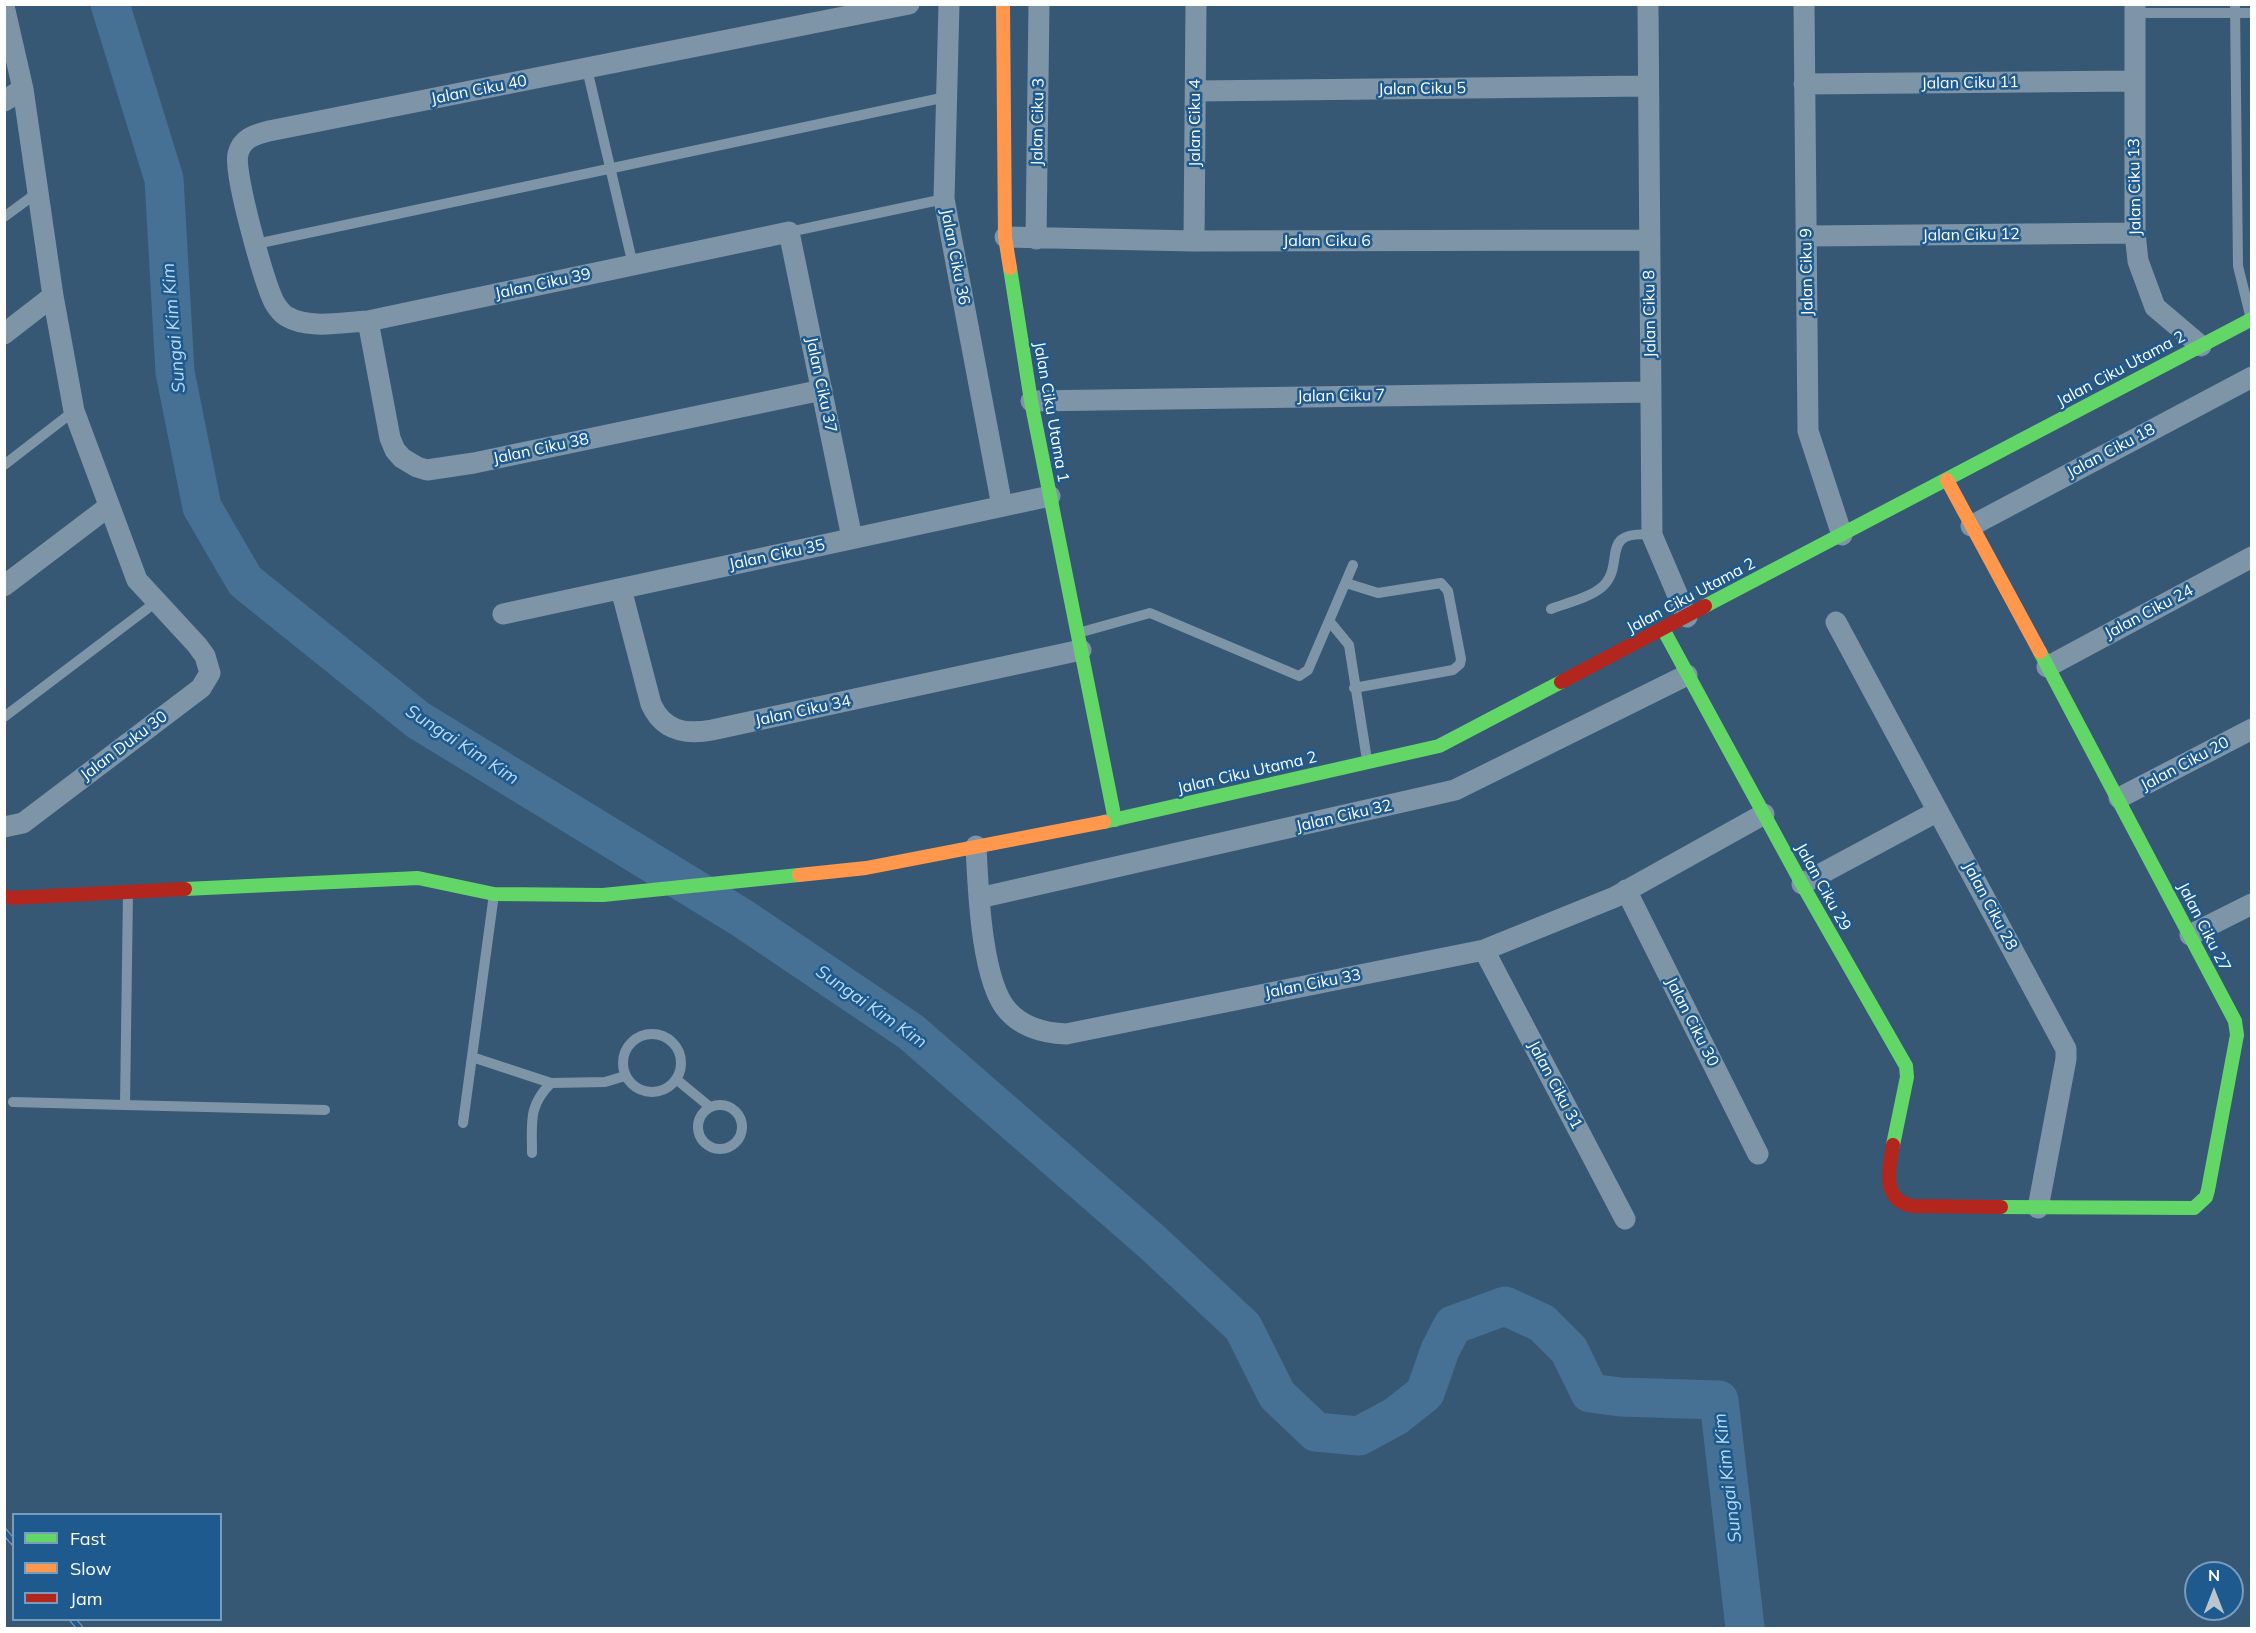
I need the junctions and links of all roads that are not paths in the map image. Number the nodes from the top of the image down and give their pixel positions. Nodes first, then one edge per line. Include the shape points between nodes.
1 (909, 4) edge
2 (949, 4) edge
3 (1003, 4) edge
4 (1039, 4) edge
5 (1196, 4) edge
6 (1647, 4) edge
7 (1803, 4) edge
8 (4, 6) edge
9 (2135, 9) edge
10 (2235, 9) edge
11 (2252, 13) edge
12 (587, 69) junction
13 (2135, 81) junction
14 (1804, 84) junction
15 (1648, 86) junction
16 (23, 89) junction
17 (1196, 91) junction
18 (946, 97) junction
19 (4, 101) edge
20 (611, 168) junction
21 (38, 192) junction
22 (944, 199) junction
23 (4, 217) edge
24 (789, 232) junction
25 (2135, 233) junction
26 (1807, 236) junction
27 (1005, 237) junction
28 (1036, 239) junction
29 (1650, 240) junction
30 (1194, 241) junction
31 (256, 244) junction
32 (633, 265) junction
33 (53, 296) junction
34 (2251, 319) edge
35 (296, 321) joint
36 (368, 321) junction
37 (4, 334) edge
38 (2201, 346) junction
39 (2252, 377) edge
40 (822, 390) junction
41 (1651, 392) junction
42 (1031, 400) junction
43 (74, 411) junction
44 (4, 465) edge
45 (1947, 480) junction
46 (1050, 496) junction
47 (1002, 506) junction
48 (108, 507) junction
49 (1971, 526) junction
50 (1652, 535) junction
51 (1842, 535) junction
52 (852, 538) junction
53 (2252, 557) edge
54 (1353, 565) dead end
55 (1346, 583) junction
56 (4, 586) edge
57 (621, 589) junction
58 (156, 602) junction
59 (1551, 609) dead end
60 (503, 614) dead end
61 (1687, 617) junction
62 (1330, 622) junction
63 (1836, 622) dead end
64 (1662, 629) junction
65 (1079, 641) junction
66 (2047, 667) junction
67 (1687, 675) junction
68 (1354, 688) junction
69 (4, 717) edge
70 (2252, 729) edge
71 (1367, 762) junction
72 (2119, 798) junction
73 (1938, 811) junction
74 (1764, 814) junction
75 (1114, 820) junction
76 (4, 827) edge
77 (975, 846) junction
78 (1802, 884) junction
79 (1626, 890) junction
80 (128, 892) junction
81 (494, 894) junction
82 (4, 896) edge
83 (979, 898) junction
84 (2252, 904) edge
85 (2190, 935) junction
86 (1484, 950) junction
87 (472, 1057) junction
88 (625, 1076) junction
89 (676, 1079) junction
90 (551, 1083) junction
91 (13, 1102) dead end
92 (125, 1105) junction
93 (710, 1107) junction
94 (325, 1110) dead end
95 (463, 1123) dead end
96 (532, 1153) dead end
97 (1758, 1154) dead end
98 (1890, 1170) joint
99 (2038, 1208) junction
100 (1625, 1220) dead end

1 - 12 street, Jalan Ciku 40
2 - 18 street, Jalan Ciku 36
3 - 27 street, Jalan Ciku Utama 1
4 - 28 street, Jalan Ciku 3
5 - 17 street, Jalan Ciku 4
6 - 15 street, Jalan Ciku 8
7 - 14 street, Jalan Ciku 9
8 - 16 street
9 - 10 lane
9 - 13 street, Jalan Ciku 13
10 - 11 lane
10 - 34 lane via 2238,266
12 - 20 lane
12 - 31 street, Jalan Ciku 40 via 252,135 237,156
13 - 14 street, Jalan Ciku 11
13 - 25 street, Jalan Ciku 13
14 - 26 street, Jalan Ciku 9
15 - 17 street, Jalan Ciku 5
15 - 29 street, Jalan Ciku 8
16 - 19 street
16 - 21 street
17 - 30 street, Jalan Ciku 4
18 - 20 lane
18 - 22 street, Jalan Ciku 36
20 - 31 lane
20 - 32 lane
21 - 23 lane
21 - 33 street
22 - 24 lane
22 - 47 street, Jalan Ciku 36
24 - 32 street, Jalan Ciku 39
24 - 40 street, Jalan Ciku 37
25 - 26 street, Jalan Ciku 12
25 - 38 street, Jalan Ciku 13 via 2138,261 2155,307
26 - 51 street, Jalan Ciku 9 via 1809,435
27 - 28 street, Jalan Ciku 6
27 - 42 street, Jalan Ciku Utama 1
28 - 30 street, Jalan Ciku 6
29 - 30 street, Jalan Ciku 6
29 - 41 street, Jalan Ciku 8
31 - 35 street, Jalan Ciku 40 via 275,304
32 - 36 street, Jalan Ciku 39
33 - 37 street
33 - 43 street
34 - 38 street, Jalan Ciku Utama 2
35 - 36 street, Jalan Ciku 39
36 - 40 street, Jalan Ciku 38 via 390,438 402,458 427,470
38 - 45 street, Jalan Ciku Utama 2
39 - 49 street, Jalan Ciku 18
40 - 52 street, Jalan Ciku 37
41 - 42 street, Jalan Ciku 7
41 - 50 street, Jalan Ciku 8
42 - 46 street, Jalan Ciku Utama 1
43 - 44 lane
43 - 48 street
45 - 49 street, Jalan Ciku 27
45 - 51 street, Jalan Ciku Utama 2
46 - 47 street, Jalan Ciku 35
46 - 65 street, Jalan Ciku Utama 1
47 - 52 street, Jalan Ciku 35
48 - 56 street
48 - 58 street via 137,580
49 - 66 street, Jalan Ciku 27
50 - 59 lane via 1623,538 1617,544 1605,584
50 - 61 street, Jalan Ciku 8
51 - 61 street, Jalan Ciku Utama 2
52 - 57 street, Jalan Ciku 35
53 - 66 street, Jalan Ciku 24
54 - 55 lane
55 - 62 lane
55 - 68 lane via 1378,593 1437,583 1446,586 1461,659 1453,670
57 - 60 street, Jalan Ciku 35
57 - 65 street, Jalan Ciku 34 via 651,704 661,720 684,732 712,730
58 - 69 lane
58 - 76 street, Jalan Duku 30 via 209,664 210,673 201,688 22,823
61 - 64 street, Jalan Ciku Utama 2
62 - 65 lane via 1308,670 1299,676 1150,613
62 - 68 lane via 1348,642
63 - 73 street, Jalan Ciku 28
64 - 67 street, Jalan Ciku 29
64 - 71 street, Jalan Ciku Utama 2 via 1439,746
65 - 75 street, Jalan Ciku Utama 1
66 - 72 street, Jalan Ciku 27
67 - 74 street, Jalan Ciku 29
67 - 83 street, Jalan Ciku 32 via 1455,790
68 - 71 lane
70 - 72 street, Jalan Ciku 20
71 - 75 street, Jalan Ciku Utama 2
72 - 85 street, Jalan Ciku 27
73 - 78 street
73 - 99 street, Jalan Ciku 28 via 2066,1049
74 - 78 street, Jalan Ciku 29
74 - 79 street, Jalan Ciku 33
75 - 77 street, Jalan Ciku Utama 2
77 - 81 street, Jalan Ciku Utama 2 via 866,868 603,895
77 - 83 street, Jalan Ciku 33
78 - 98 street, Jalan Ciku 29 via 1906,1066
79 - 86 street, Jalan Ciku 33
79 - 97 street, Jalan Ciku 30
80 - 81 street, Jalan Ciku Utama 2 via 418,878
80 - 82 street, Jalan Ciku Utama 2
80 - 92 lane
81 - 87 lane
83 - 86 street, Jalan Ciku 33 via 998,997 1021,1023 1053,1033 1066,1034
84 - 85 street
85 - 99 street, Jalan Ciku 27 via 2237,1030 2206,1197 2201,1204 2186,1209
86 - 100 street, Jalan Ciku 31
87 - 90 lane
87 - 95 lane
88 - 89 lane via 635,1087 650,1092 665,1089
88 - 89 lane via 622,1061 627,1046 638,1036 654,1033 668,1038 678,1050 681,1065
88 - 90 lane via 605,1082
89 - 93 lane
90 - 96 lane via 538,1095 532,1110
91 - 92 lane
92 - 94 lane
93 - 93 lane via 701,1115 700,1137 707,1146 730,1148 743,1129 741,1117 733,1108
98 - 99 street, Jalan Ciku 27 via 1890,1191 1903,1205

